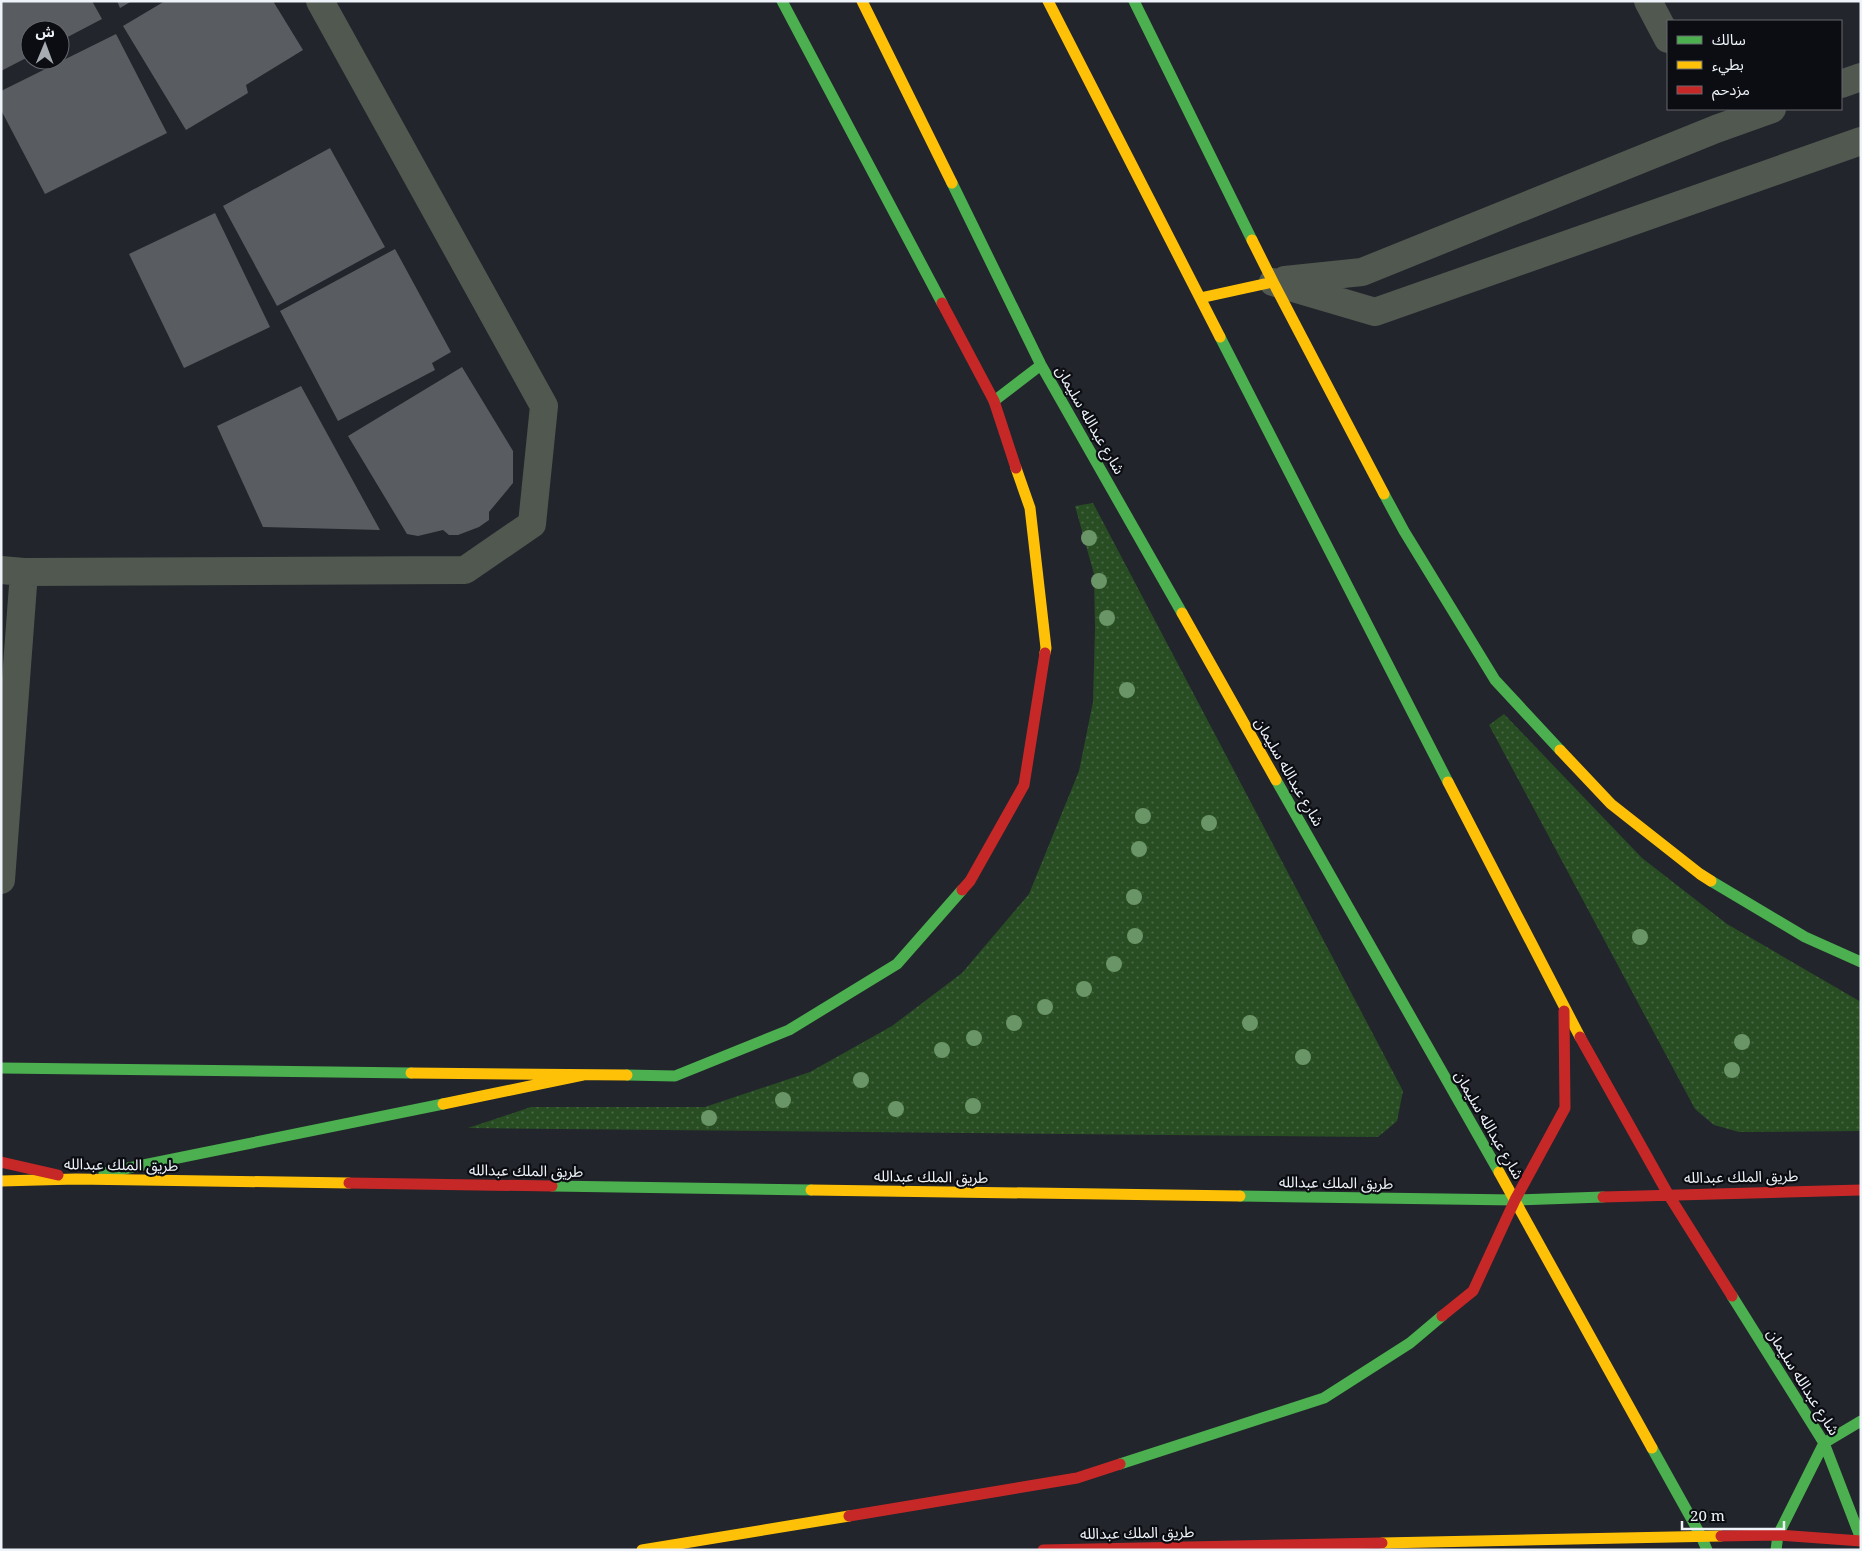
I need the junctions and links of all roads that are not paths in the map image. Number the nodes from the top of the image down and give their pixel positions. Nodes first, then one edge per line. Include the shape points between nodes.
1 (320, 1) edge
2 (782, 1) edge
3 (862, 1) edge
4 (1048, 1) edge
5 (1134, 1) edge
6 (1648, 1) edge
7 (1667, 37) edge
8 (1861, 77) edge
9 (1842, 84) edge
10 (1766, 110) edge
11 (1711, 119) edge
12 (1861, 141) edge
13 (1273, 282) junction
14 (1200, 298) junction
15 (1041, 365) junction
16 (994, 401) junction
17 (13, 571) edge
18 (1, 880) edge
19 (1861, 962) edge
20 (1564, 1008) junction
21 (1, 1068) edge
22 (582, 1075) junction
23 (1, 1162) edge
24 (76, 1179) junction
25 (1, 1181) edge
26 (1861, 1190) edge
27 (1668, 1194) junction
28 (1515, 1200) junction
29 (1861, 1421) edge
30 (1824, 1443) junction
31 (1778, 1535) junction
32 (1701, 1536) junction
33 (1861, 1540) edge
34 (642, 1550) edge
35 (1043, 1550) edge
36 (1707, 1550) edge
37 (1776, 1550) edge

1 - 17 street via 544,406 532,524 465,570
2 - 16 main road
3 - 15 main road, شارع عبدالله سليمان
4 - 14 main road, شارع عبدالله سليمان
5 - 13 main road
6 - 7 street
8 - 9 street
10 - 11 street
11 - 13 street via 1362,272
12 - 13 street via 1375,312
13 - 14 main road
13 - 19 main road via 1404,530 1495,680 1611,804 1700,874 1805,937
14 - 20 main road, شارع عبدالله سليمان
15 - 16 main road
15 - 28 main road, شارع عبدالله سليمان
16 - 22 main road via 1030,508 1046,648 1024,785 970,881 897,964 789,1030 675,1076
17 - 18 street
20 - 27 main road, شارع عبدالله سليمان
20 - 28 main road via 1565,1108
21 - 22 main road
22 - 24 main road
23 - 24 main road
24 - 25 main road, طريق الملك عبدالله
24 - 28 main road, طريق الملك عبدالله
26 - 27 main road, طريق الملك عبدالله
27 - 28 main road, طريق الملك عبدالله
27 - 30 main road, شارع عبدالله سليمان
28 - 32 main road, شارع عبدالله سليمان
28 - 34 main road via 1473,1291 1410,1343 1324,1398 1078,1478
29 - 30 main road
30 - 31 main road
30 - 33 main road, شارع عبدالله سليمان
31 - 32 main road, طريق الملك عبدالله
31 - 33 main road, طريق الملك عبدالله
31 - 37 main road
32 - 35 main road, طريق الملك عبدالله
32 - 36 main road, شارع عبدالله سليمان

